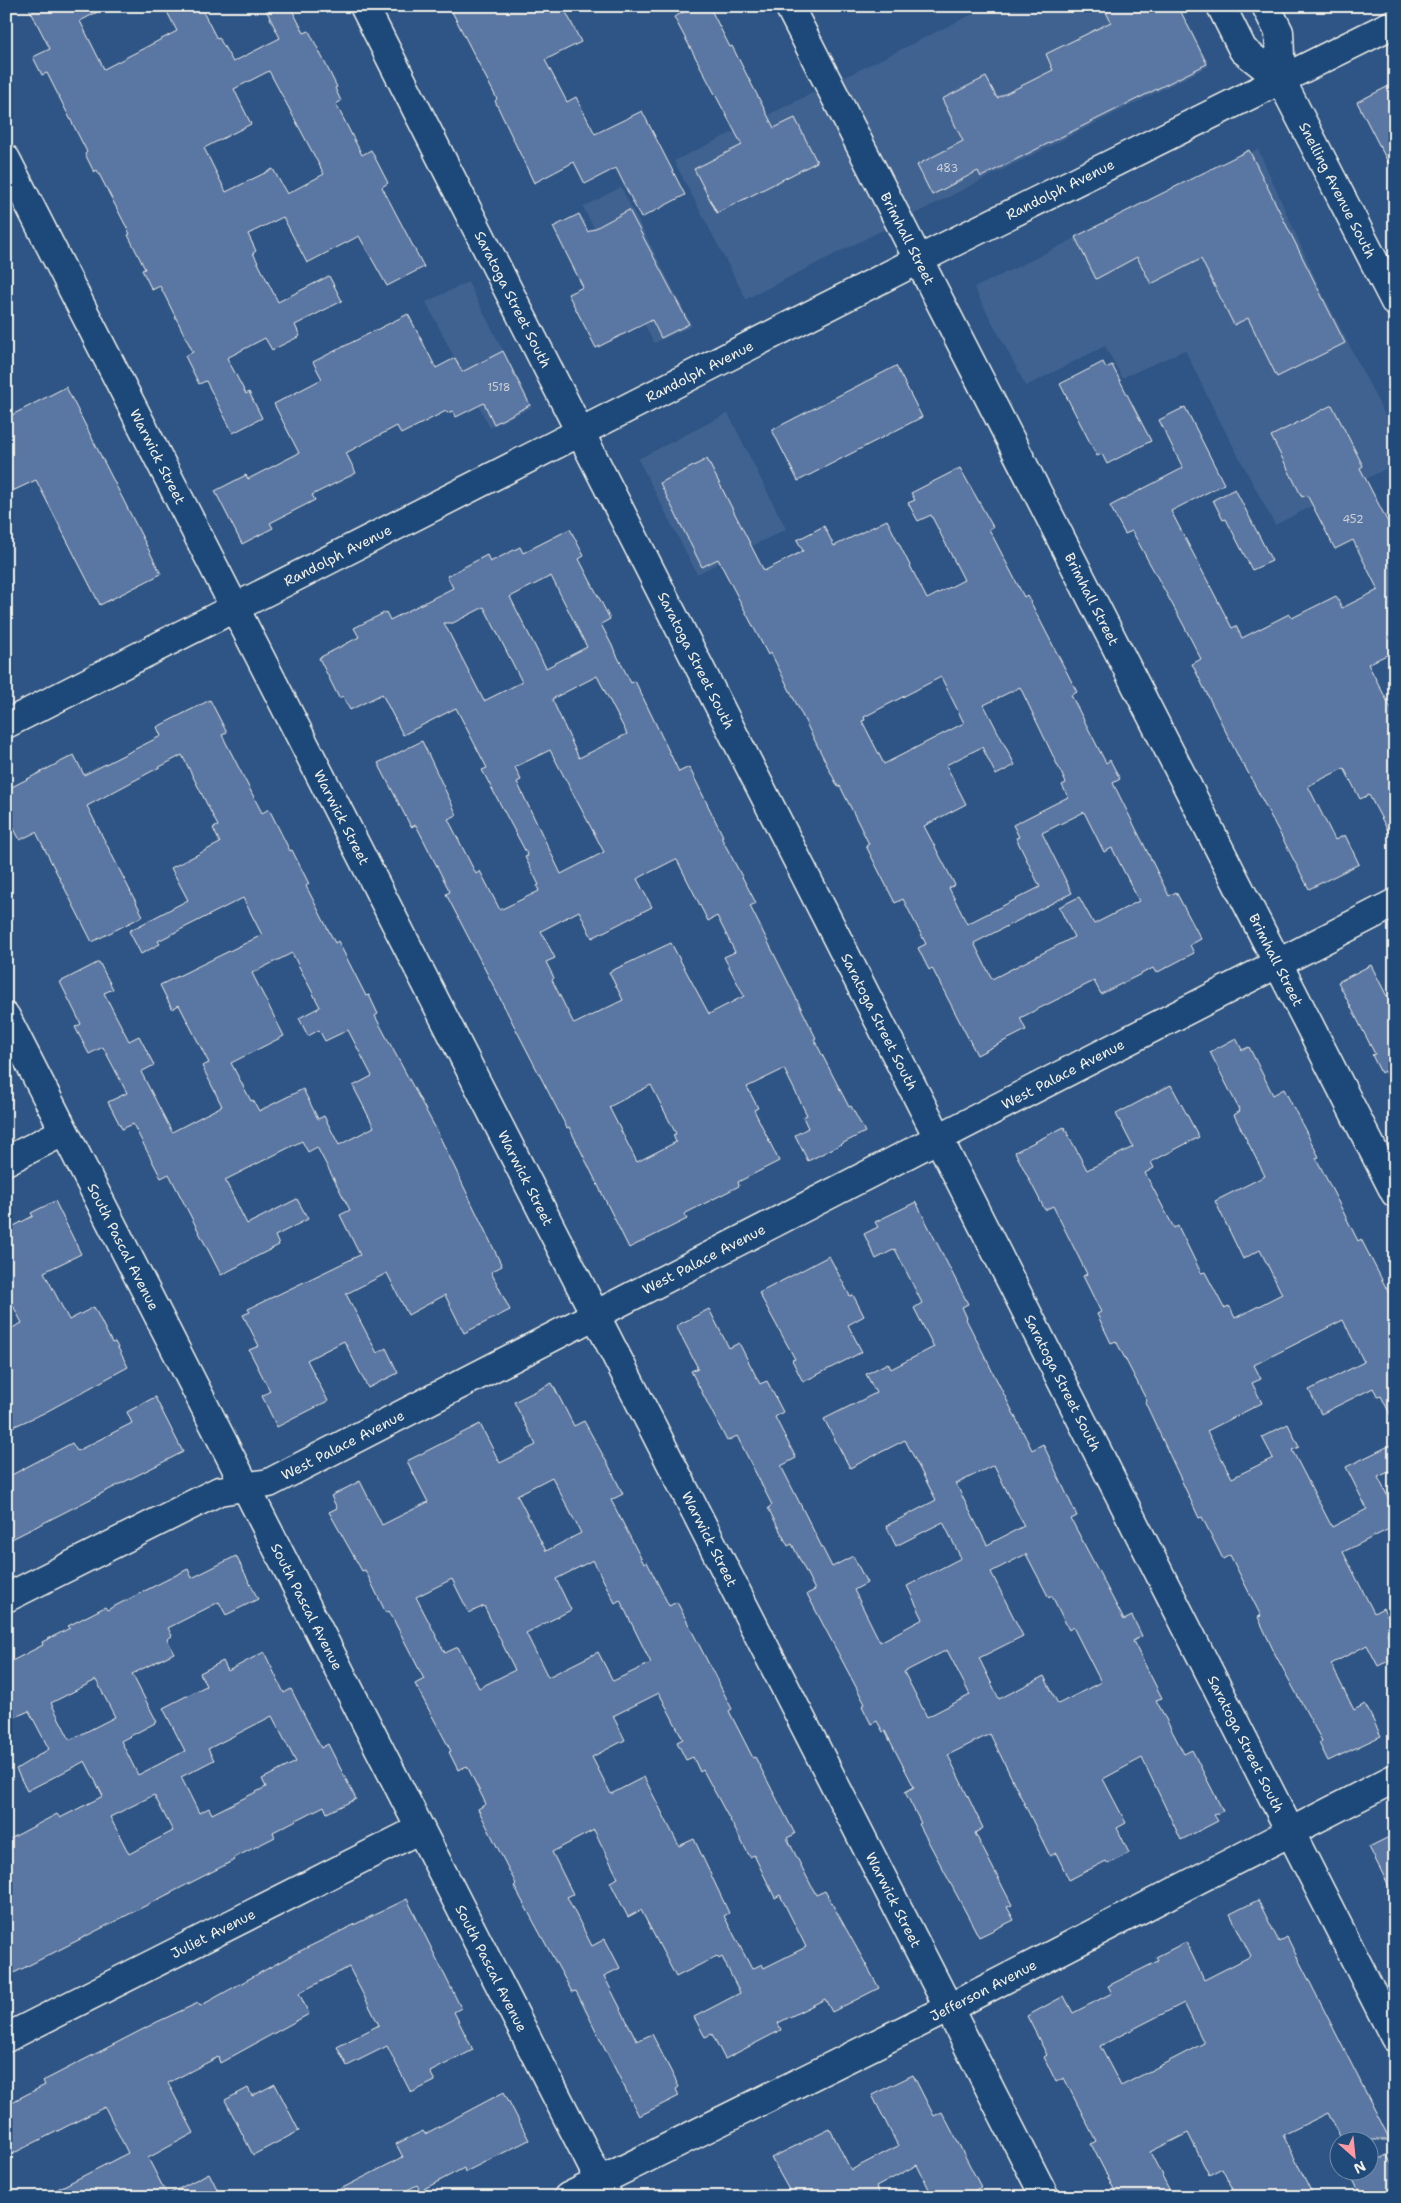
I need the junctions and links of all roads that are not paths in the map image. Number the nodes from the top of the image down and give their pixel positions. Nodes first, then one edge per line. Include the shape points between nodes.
1 (364, 6) edge
2 (789, 6) edge
3 (1221, 6) edge
4 (1266, 6) edge
5 (1395, 23) edge
6 (1281, 80) junction
7 (6, 159) edge
8 (919, 260) junction
9 (1395, 302) edge
10 (580, 433) junction
11 (236, 606) junction
12 (6, 724) edge
13 (1395, 903) edge
14 (1278, 963) junction
15 (6, 1017) edge
16 (64, 1132) junction
17 (938, 1138) junction
18 (6, 1161) edge
19 (1395, 1194) edge
20 (595, 1315) junction
21 (247, 1487) junction
22 (6, 1598) edge
23 (1395, 1778) edge
24 (420, 1829) junction
25 (1290, 1831) junction
26 (949, 2008) junction
27 (6, 2038) edge
28 (1395, 2038) edge
29 (604, 2189) edge
30 (568, 2197) edge
31 (1045, 2197) edge

1 - 10 street, Saratoga Street South
2 - 8 street, Brimhall Street
3 - 6 street, Snelling Avenue South via 1243,50
4 - 6 street, Snelling Avenue South via 1279,32
5 - 6 street, Randolph Avenue
6 - 8 street, Randolph Avenue
6 - 9 street, Snelling Avenue South
7 - 11 street, Warwick Street
8 - 10 street, Randolph Avenue
8 - 14 street, Brimhall Street
10 - 11 street, Randolph Avenue
10 - 17 street, Saratoga Street South
11 - 12 street, Randolph Avenue
11 - 20 street, Warwick Street
13 - 14 street, West Palace Avenue
14 - 17 street, West Palace Avenue
14 - 19 street, Brimhall Street
15 - 16 street, South Pascal Avenue
16 - 18 street
16 - 21 street, South Pascal Avenue
17 - 20 street, West Palace Avenue
17 - 25 street, Saratoga Street South
20 - 21 street, West Palace Avenue via 270,1483
20 - 26 street, Warwick Street
21 - 22 street, West Palace Avenue via 219,1490
21 - 24 street, South Pascal Avenue
23 - 25 street, Jefferson Avenue
24 - 27 street, Juliet Avenue
24 - 29 street, South Pascal Avenue
25 - 26 street, Jefferson Avenue
25 - 28 street, Saratoga Street South
26 - 29 street, Jefferson Avenue
26 - 31 street, Warwick Street
29 - 30 street, Jefferson Avenue

